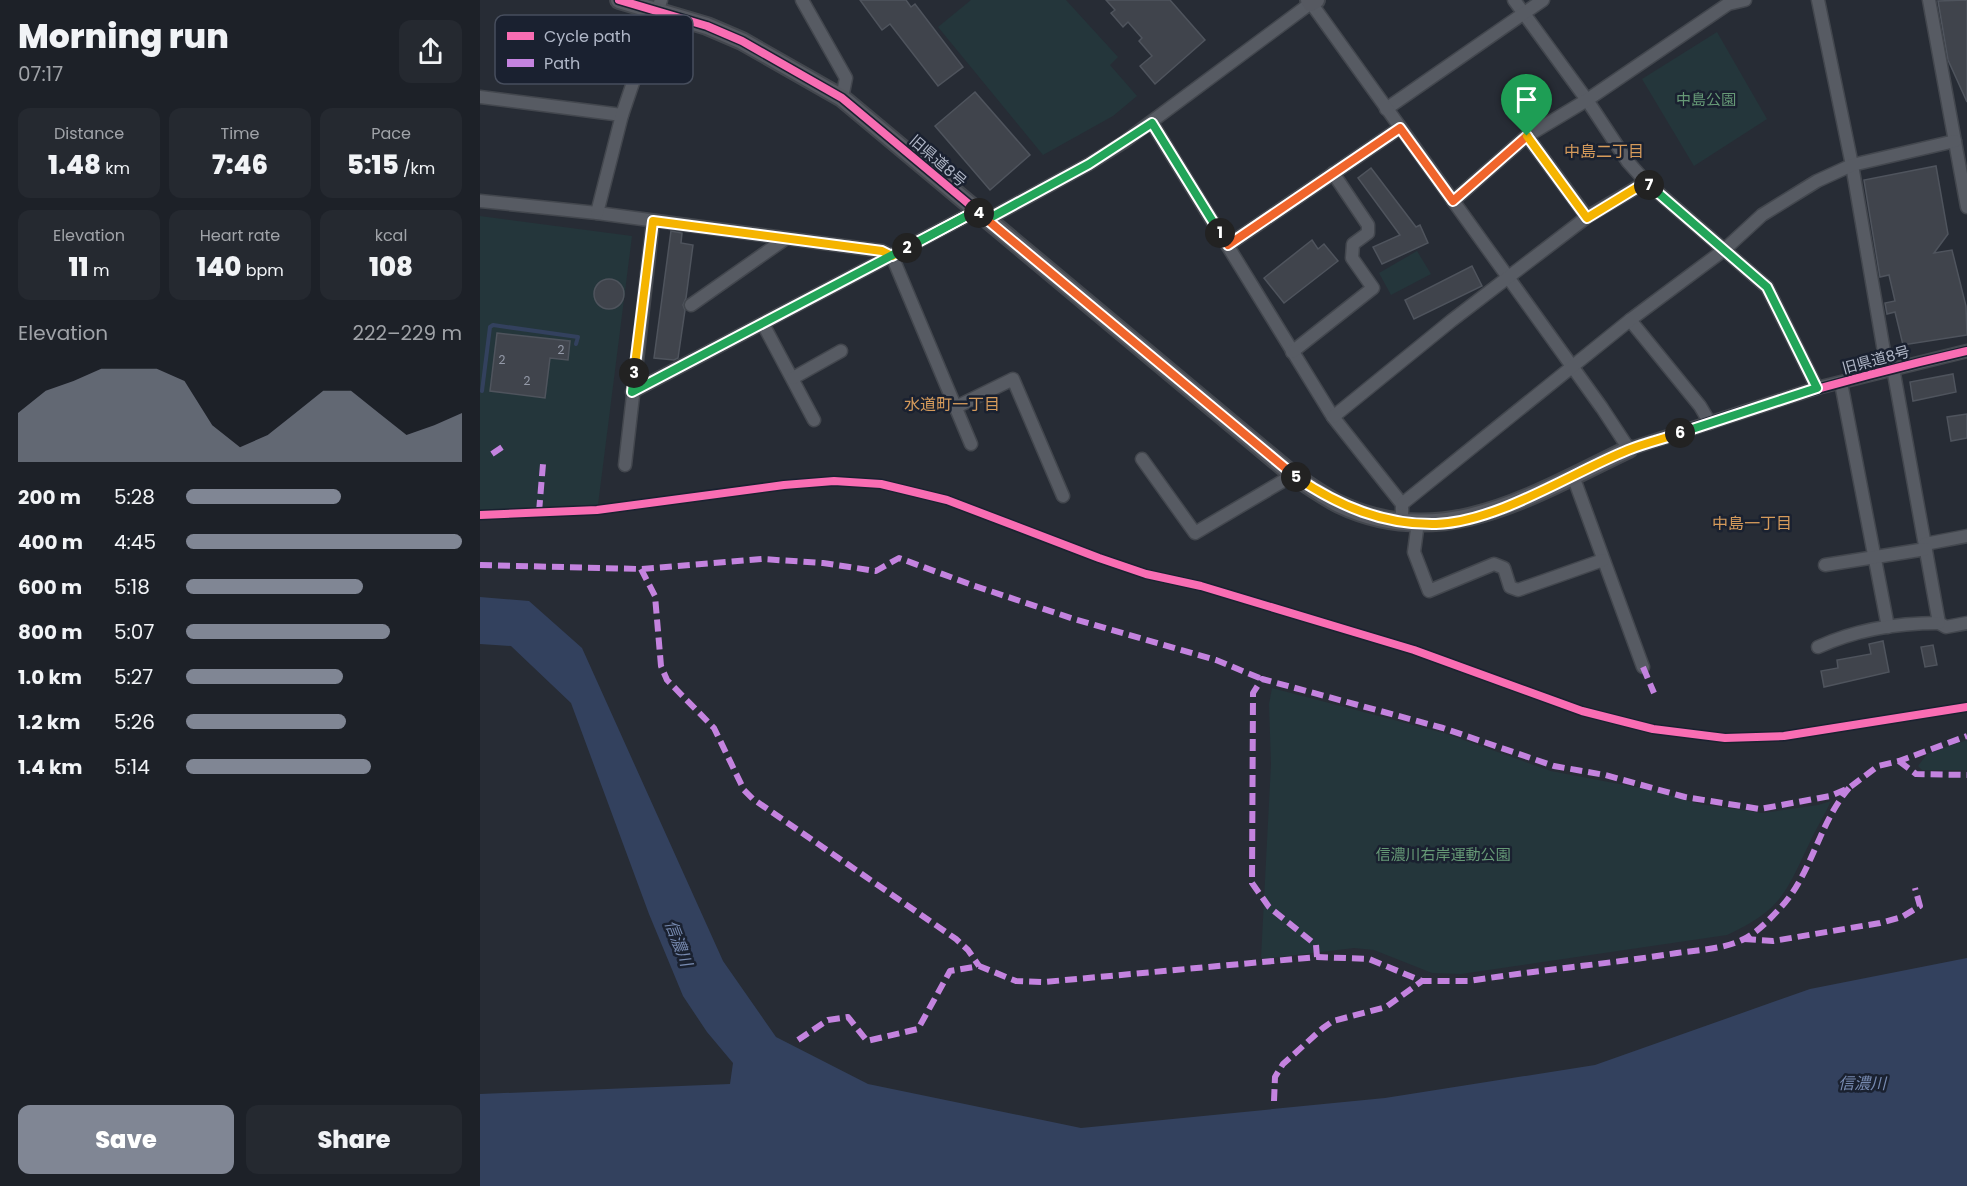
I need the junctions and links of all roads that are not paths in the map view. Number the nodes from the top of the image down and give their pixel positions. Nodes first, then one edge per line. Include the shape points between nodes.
1 (619, 0) edge
2 (802, 0) edge
3 (1514, 0) edge
4 (1543, 0) edge
5 (1745, 0) edge
6 (1818, 0) edge
7 (1929, 0) edge
8 (1312, 1) edge
9 (1726, 2) edge
10 (659, 5) edge
11 (1523, 12) junction
12 (682, 15) edge
13 (693, 20) edge
14 (632, 84) edge
15 (480, 97) edge
16 (842, 98) junction
17 (1587, 100) junction
18 (1386, 108) junction
19 (621, 115) junction
20 (1152, 123) junction
21 (1400, 128) junction
22 (1527, 136) junction
23 (1955, 141) junction
24 (1852, 165) junction
25 (1332, 173) junction
26 (1646, 182) junction
27 (480, 201) edge
28 (1453, 201) junction
29 (1967, 207) edge
30 (597, 213) junction
31 (982, 215) junction
32 (1587, 218) junction
33 (653, 221) junction
34 (785, 239) junction
35 (1228, 245) junction
36 (1724, 249) junction
37 (892, 256) junction
38 (1509, 279) junction
39 (691, 304) dead end
40 (1630, 320) junction
41 (763, 324) junction
42 (841, 351) dead end
43 (1967, 351) edge
44 (1292, 352) junction
45 (1572, 367) junction
46 (1890, 368) junction
47 (793, 378) junction
48 (1841, 383) junction
49 (1817, 388) junction
50 (632, 392) junction
51 (956, 407) junction
52 (1333, 417) junction
53 (814, 420) dead end
54 (1710, 423) junction
55 (971, 444) dead end
56 (1629, 449) junction
57 (1142, 459) dead end
58 (626, 465) dead end
59 (1293, 475) junction
60 (1573, 476) junction
61 (1063, 496) dead end
62 (1402, 504) junction
63 (1410, 521) junction
64 (1967, 536) edge
65 (1926, 546) junction
66 (1874, 558) junction
67 (1603, 561) junction
68 (1825, 565) dead end
69 (1939, 623) junction
70 (1967, 623) edge
71 (1888, 627) junction
72 (1818, 647) dead end
73 (1643, 667) dead end

1 - 10 street, 旧県道8号
2 - 16 street via 846,78
3 - 11 street
4 - 11 street
5 - 9 street
6 - 24 street
7 - 23 street
8 - 18 street
8 - 20 street
9 - 17 street
10 - 12 street, 旧県道8号
11 - 17 street
11 - 18 street
13 - 16 street, 旧県道8号 via 742,41
14 - 19 street
15 - 19 street
16 - 31 street, 旧県道8号
17 - 22 street
17 - 26 street
18 - 21 street
19 - 30 street
20 - 31 street via 1089,164
20 - 35 street
21 - 25 street
21 - 28 street
22 - 28 street
22 - 32 street
23 - 24 street
23 - 29 street
24 - 36 street via 1817,181 1762,216
24 - 46 street
25 - 35 street
25 - 44 street via 1368,225 1368,233 1353,244 1352,258 1373,288
26 - 32 street
26 - 36 street
27 - 30 street
28 - 38 street
30 - 33 street
31 - 37 street
31 - 59 street, 旧県道8号
32 - 38 street
33 - 34 street
33 - 50 street
34 - 37 street via 882,251
34 - 39 street
35 - 44 street
36 - 40 street
36 - 49 street via 1767,287
37 - 41 street
37 - 51 street
38 - 45 street
38 - 52 street
40 - 45 street
40 - 54 street
41 - 47 street
41 - 50 street
42 - 47 street
43 - 46 street, 旧県道8号
44 - 52 street
45 - 56 street
45 - 62 street
46 - 48 street, 旧県道8号
46 - 65 street
47 - 53 street
48 - 49 street, 旧県道8号
48 - 66 street
49 - 54 street, 旧県道8号
50 - 58 street
51 - 55 street
51 - 61 street via 1013,379
52 - 62 street
54 - 56 street, 旧県道8号
56 - 60 street, 旧県道8号
57 - 59 street via 1195,533
59 - 63 street, 旧県道8号 via 1341,505
60 - 63 street, 旧県道8号 via 1488,513 1451,522
60 - 67 street
62 - 63 street
63 - 67 street via 1414,552 1429,591 1494,564 1504,568 1510,587 1518,590
64 - 65 street
65 - 66 street
65 - 69 street
66 - 68 street
66 - 71 street
67 - 73 street
69 - 70 street via 1946,627
69 - 71 street
71 - 72 street

